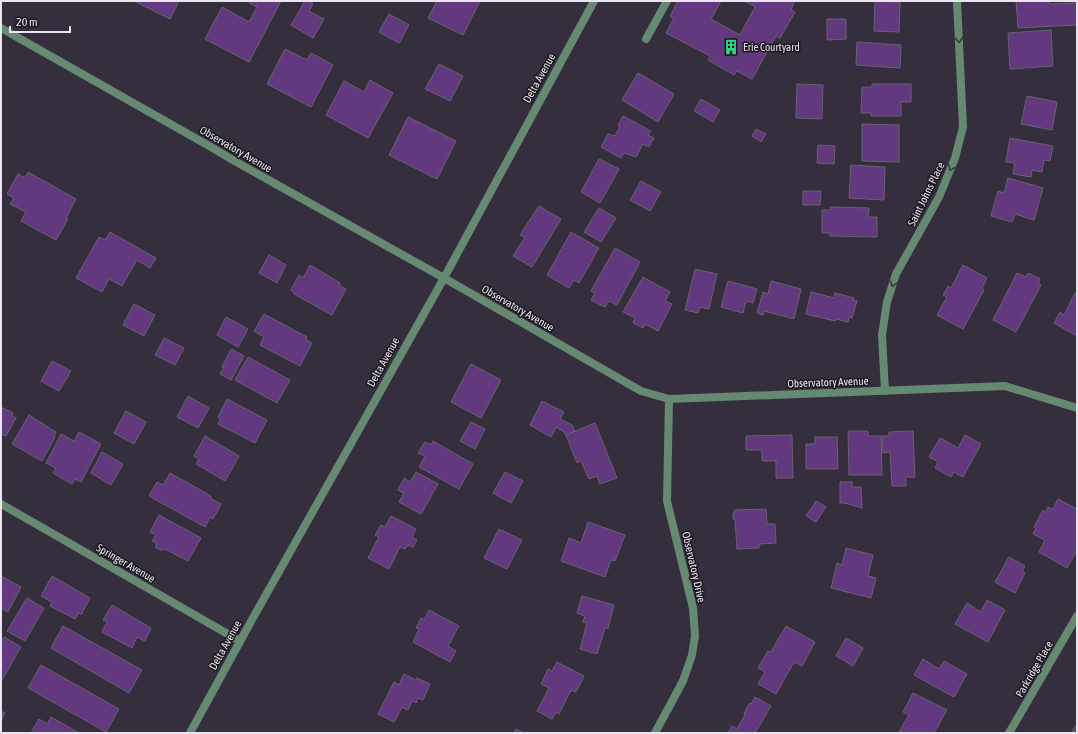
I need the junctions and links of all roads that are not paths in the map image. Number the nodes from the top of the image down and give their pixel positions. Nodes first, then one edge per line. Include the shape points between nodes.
1 (594, 1) edge
2 (668, 1) edge
3 (957, 1) edge
4 (1, 28) edge
5 (646, 39) dead end
6 (444, 278) junction
7 (885, 391) junction
8 (669, 399) junction
9 (1077, 408) edge
10 (1, 504) edge
11 (1077, 616) edge
12 (240, 641) junction
13 (190, 733) edge
14 (655, 733) edge
15 (1009, 733) edge

1 - 6 street, Delta Avenue
2 - 5 street
3 -> 7 street, Saint Johns Place via 963,127 956,158 942,190 896,274 887,302 882,335
4 - 6 street, Observatory Avenue
6 - 8 street, Observatory Avenue via 641,391
6 - 12 street, Delta Avenue
7 - 8 street, Observatory Avenue
7 - 9 street, Observatory Avenue via 1006,386
8 - 14 street, Observatory Drive via 668,500 693,608 695,636 683,681
10 - 12 street, Springer Avenue
11 - 15 street, Parkridge Place
12 - 13 street, Delta Avenue

